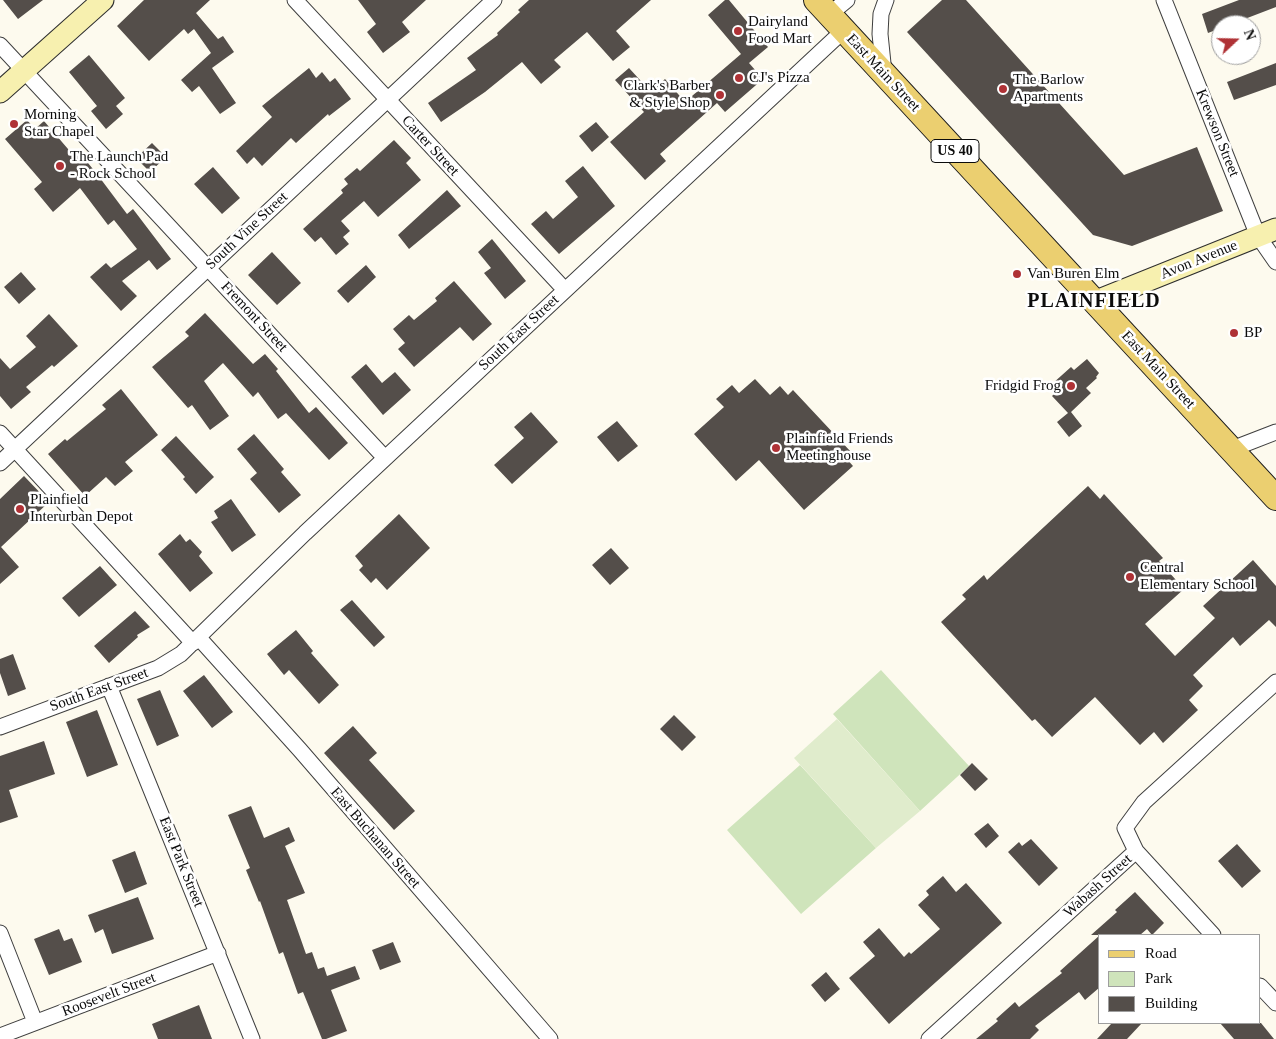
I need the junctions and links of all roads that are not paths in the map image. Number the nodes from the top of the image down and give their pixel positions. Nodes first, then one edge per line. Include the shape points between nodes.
1 (103, 0) edge
2 (296, 0) edge
3 (494, 0) edge
4 (886, 0) edge
5 (1164, 0) edge
6 (834, 11) edge
7 (0, 45) edge
8 (24, 70) junction
9 (884, 75) junction
10 (0, 92) edge
11 (387, 100) junction
12 (1267, 232) edge
13 (1276, 262) edge
14 (208, 268) junction
15 (565, 290) junction
16 (1094, 302) junction
17 (1276, 432) edge
18 (0, 433) edge
19 (15, 449) junction
20 (1232, 449) junction
21 (385, 458) junction
22 (0, 463) edge
23 (1276, 498) edge
24 (196, 640) junction
25 (1276, 682) edge
26 (109, 686) junction
27 (0, 727) edge
28 (1136, 851) junction
29 (0, 933) edge
30 (1212, 934) edge
31 (218, 954) junction
32 (1261, 987) edge
33 (1276, 1004) edge
34 (36, 1022) junction
35 (0, 1036) edge
36 (252, 1039) edge
37 (550, 1039) edge
38 (929, 1039) edge

1 - 8 main road
2 - 11 street, Carter Street
3 - 11 street, South Vine Street
4 - 9 street via 880,21
5 - 12 street, Krewson Street
6 - 9 main road, East Main Street / US 40
6 - 15 street, South East Street
7 - 8 street, Fremont Street
8 - 10 main road
8 - 14 street, Fremont Street
9 - 16 main road, East Main Street / US 40
11 - 14 street, South Vine Street
11 - 15 street, Carter Street
12 - 13 street, Krewson Street
12 - 16 main road, Avon Avenue
14 - 19 street, South Vine Street
14 - 21 street, Fremont Street
15 - 21 street, South East Street
16 - 20 main road, East Main Street / US 40
17 - 20 street
18 - 19 street, East Buchanan Street
19 - 22 street, South Vine Street
19 - 24 street, East Buchanan Street
20 - 23 main road, East Main Street / US 40
21 - 24 street, South East Street
24 - 26 street, South East Street via 158,668
24 - 37 street, East Buchanan Street via 300,750
25 - 28 street, Wabash Street via 1144,802 1125,828
26 - 27 street, South East Street
26 - 31 street, East Park Street
28 - 30 street
28 - 38 street, Wabash Street
29 - 34 street
31 - 34 street, Roosevelt Street
31 - 36 street, East Park Street
32 - 33 street
34 - 35 street, Roosevelt Street

